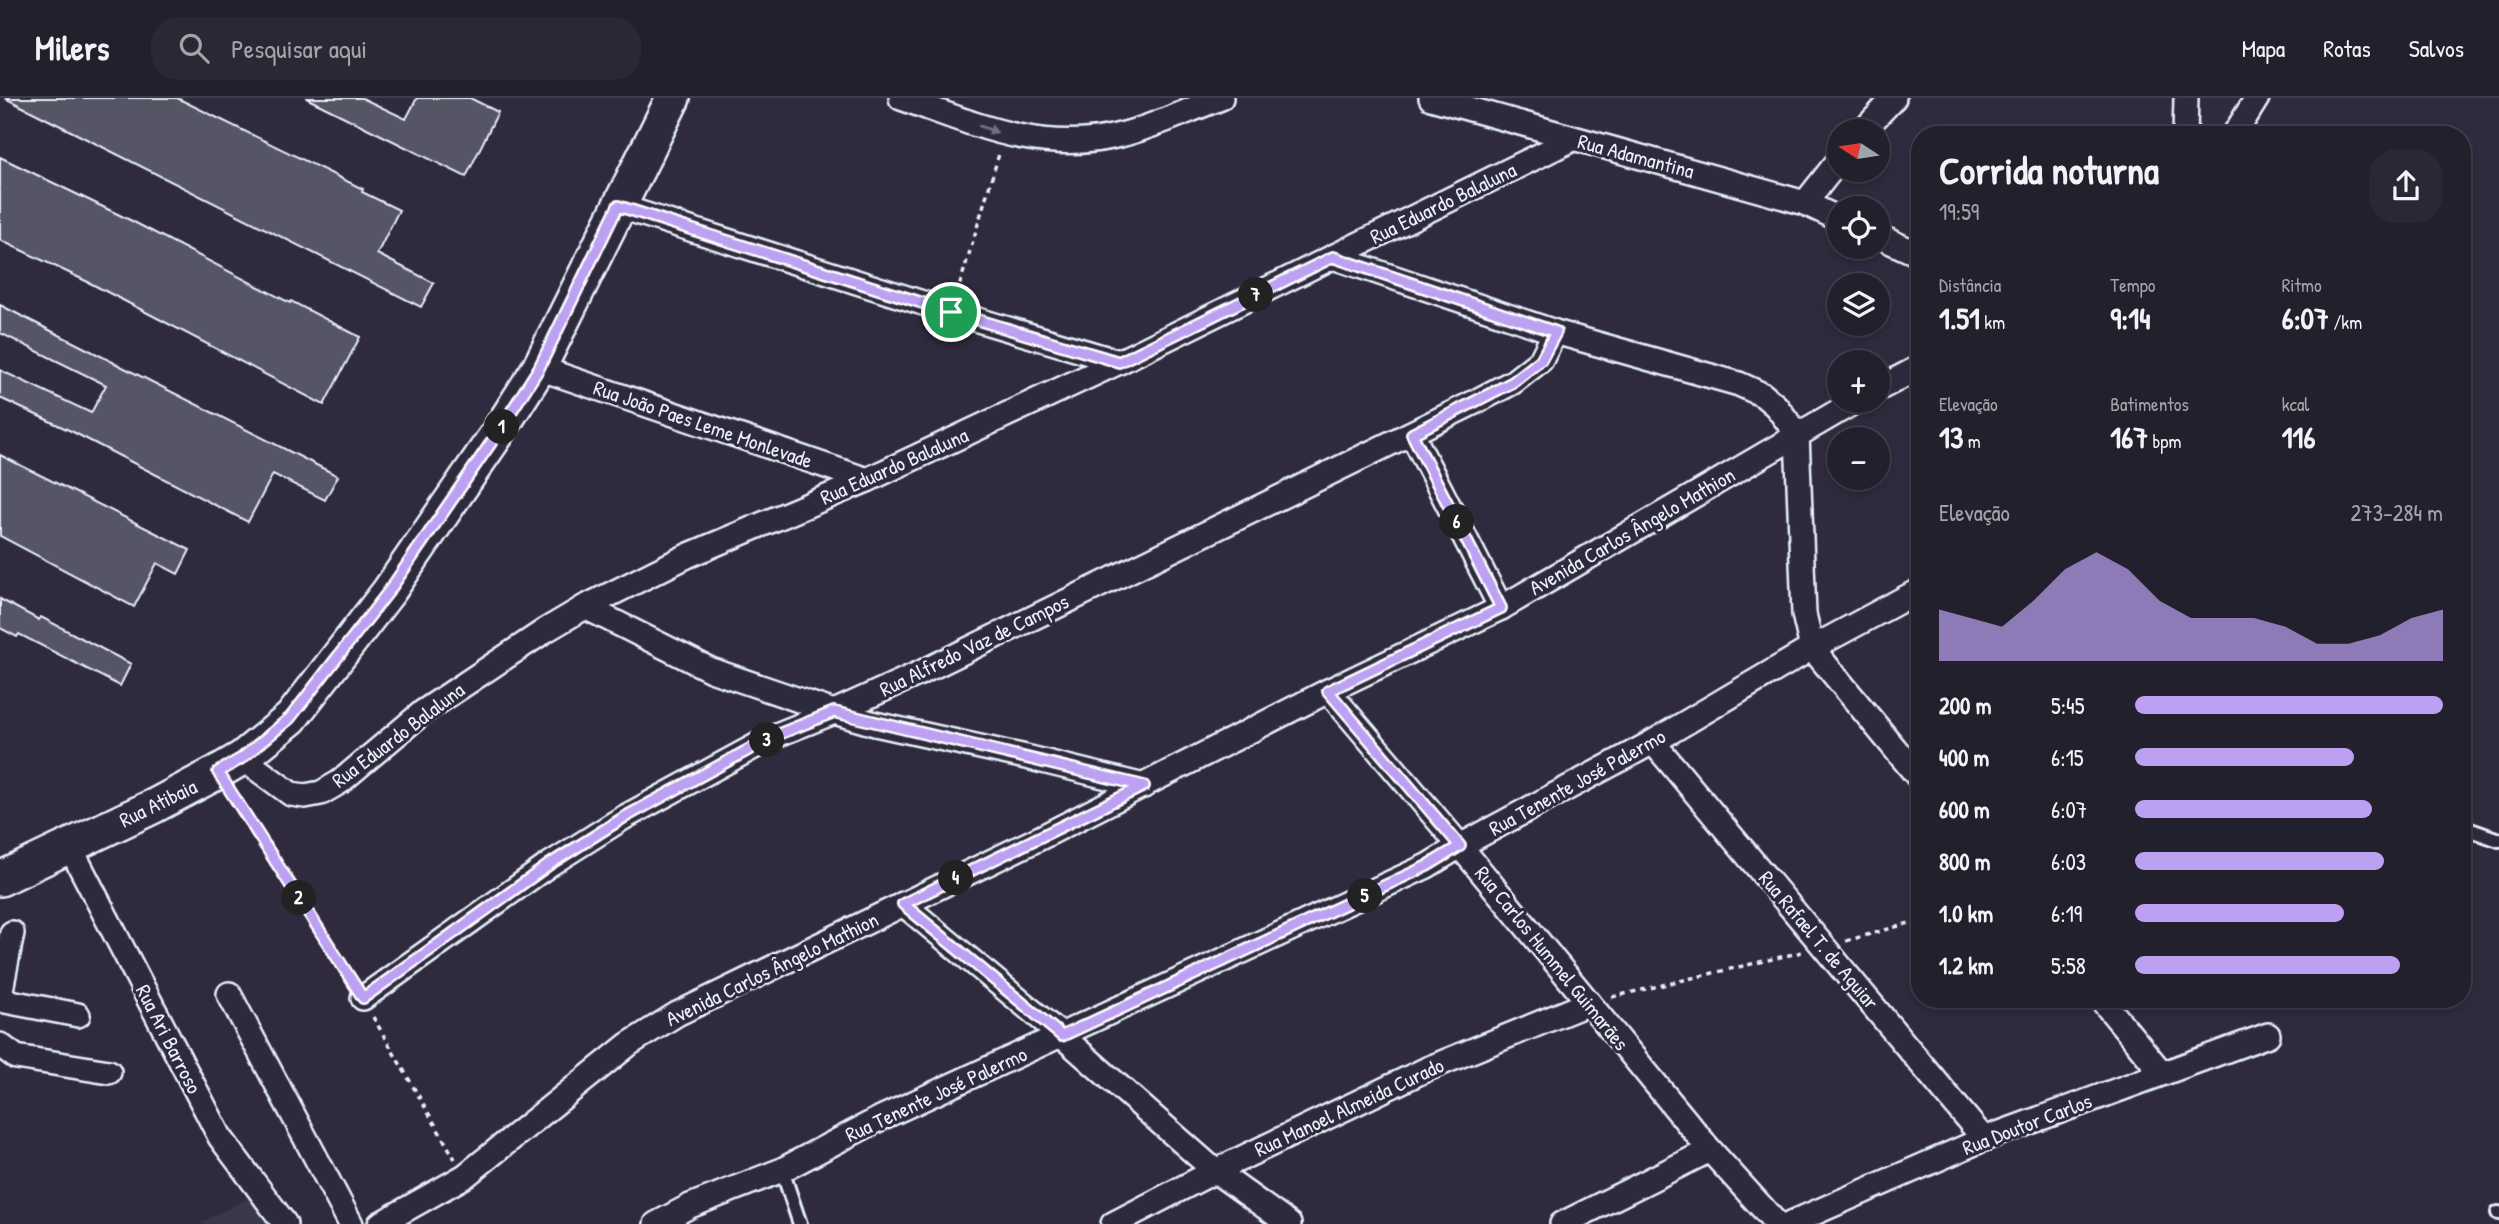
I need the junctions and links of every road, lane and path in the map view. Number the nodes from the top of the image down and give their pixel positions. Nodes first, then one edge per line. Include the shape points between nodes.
1 (673, 98) edge
2 (901, 98) edge
3 (1221, 98) edge
4 (1431, 98) edge
5 (1894, 98) edge
6 (2186, 98) edge
7 (2257, 98) edge
8 (1874, 119) edge
9 (2185, 126) edge
10 (2240, 126) edge
11 (1573, 139) junction
12 (999, 154) dead end
13 (1827, 175) edge
14 (1805, 203) junction
15 (618, 206) junction
16 (1827, 213) edge
17 (1890, 241) edge
18 (1911, 251) edge
19 (1333, 257) junction
20 (951, 312) junction
21 (1556, 332) junction
22 (1119, 362) junction
23 (539, 368) junction
24 (1911, 372) edge
25 (1890, 383) edge
26 (1835, 413) edge
27 (1412, 434) junction
28 (1797, 434) junction
29 (867, 480) junction
30 (1911, 595) edge
31 (585, 607) junction
32 (1501, 608) junction
33 (1812, 648) junction
34 (1328, 691) junction
35 (834, 712) junction
36 (1653, 742) junction
37 (230, 765) junction
38 (1911, 768) edge
39 (1144, 786) junction
40 (2471, 830) edge
41 (2499, 841) edge
42 (69, 845) junction
43 (1460, 846) junction
44 (0, 879) edge
45 (903, 904) junction
46 (1911, 923) edge
47 (12, 933) dead end
48 (1825, 947) junction
49 (1, 989) edge
50 (229, 994) dead end
51 (363, 998) junction
52 (1589, 1003) junction
53 (2108, 1008) edge
54 (78, 1015) dead end
55 (2268, 1035) dead end
56 (1062, 1036) junction
57 (0, 1045) edge
58 (108, 1072) dead end
59 (2162, 1073) junction
60 (1984, 1139) junction
61 (1710, 1150) junction
62 (782, 1170) junction
63 (1215, 1171) junction
64 (465, 1176) junction
65 (285, 1224) edge
66 (351, 1224) edge
67 (380, 1224) edge
68 (656, 1224) edge
69 (800, 1224) edge
70 (1114, 1224) edge
71 (1289, 1224) edge
72 (1562, 1224) edge
73 (1777, 1224) edge
74 (1789, 1224) edge

1 - 15 main road, Rua Atibaia
2 -> 3 street via 1000,134 1046,141 1119,136
4 - 11 street, Rua Adamantina
5 - 8 street
6 - 9 street
7 - 10 street
11 - 14 street, Rua Adamantina
11 - 19 street, Rua Eduardo Balaluna
12 - 20 path
13 - 14 street
14 - 16 street, Rua Adamantina
15 - 20 street
15 - 23 main road, Rua Atibaia
17 - 18 street
19 - 21 street
19 - 22 street, Rua Eduardo Balaluna
20 - 22 street
21 - 27 street, Rua Alfredo Vaz de Campos via 1541,360 1513,382
21 - 28 street via 1739,384 1769,400
22 - 29 street, Rua Eduardo Balaluna
23 - 29 street, Rua João Paes Leme Monlevade
23 - 37 main road, Rua Atibaia via 428,536 343,653 290,718
24 - 25 street
26 - 28 street, Avenida Carlos Ângelo Mathion
27 - 32 street
27 - 35 street, Rua Alfredo Vaz de Campos
28 - 32 street, Avenida Carlos Ângelo Mathion
28 - 33 street via 1804,614
29 - 31 street, Rua Eduardo Balaluna via 687,556
30 - 33 street, Rua Tenente José Palermo
31 - 35 street via 711,670
31 - 37 street, Rua Eduardo Balaluna via 423,712 321,793 291,793
32 - 34 street, Avenida Carlos Ângelo Mathion
33 - 36 street, Rua Tenente José Palermo
33 - 38 street
34 - 39 street, Avenida Carlos Ângelo Mathion
34 - 43 street, Rua Carlos Hummel Guimarães
35 - 39 street
35 - 51 street, Rua Alfredo Vaz de Campos via 774,736 623,818 550,864
36 - 43 street, Rua Tenente José Palermo
36 - 48 street, Rua Rafael T. de Aguiar
37 - 42 main road, Rua Atibaia
37 - 51 path
39 - 45 street, Avenida Carlos Ângelo Mathion
40 - 41 lane
42 - 44 main road, Rua Atibaia
42 - 65 street, Rua Ari Barroso via 220,1138
43 - 52 street, Rua Carlos Hummel Guimarães
43 - 56 street, Rua Tenente José Palermo via 1427,866
45 - 56 street
45 - 64 street, Avenida Carlos Ângelo Mathion via 677,1014 629,1044
46 - 48 path
47 - 49 street
48 - 52 path
48 - 60 street, Rua Rafael T. de Aguiar
49 - 54 street
50 - 66 street
51 - 64 path
52 - 61 street, Rua Carlos Hummel Guimarães
52 - 63 street, Rua Manoel Almeida Curado via 1427,1069
53 - 59 street
55 - 59 street, Rua Doutor Carlos
56 - 62 street, Rua Tenente José Palermo via 881,1118
56 - 63 street
57 - 58 street via 16,1056
59 - 60 street, Rua Doutor Carlos
60 - 74 street, Rua Doutor Carlos
61 - 72 street
61 - 73 street, Rua Carlos Hummel Guimarães
62 - 68 street, Rua Tenente José Palermo
62 - 69 lane
63 - 70 street, Rua Manoel Almeida Curado
63 - 71 street
64 - 67 street, Avenida Carlos Ângelo Mathion

